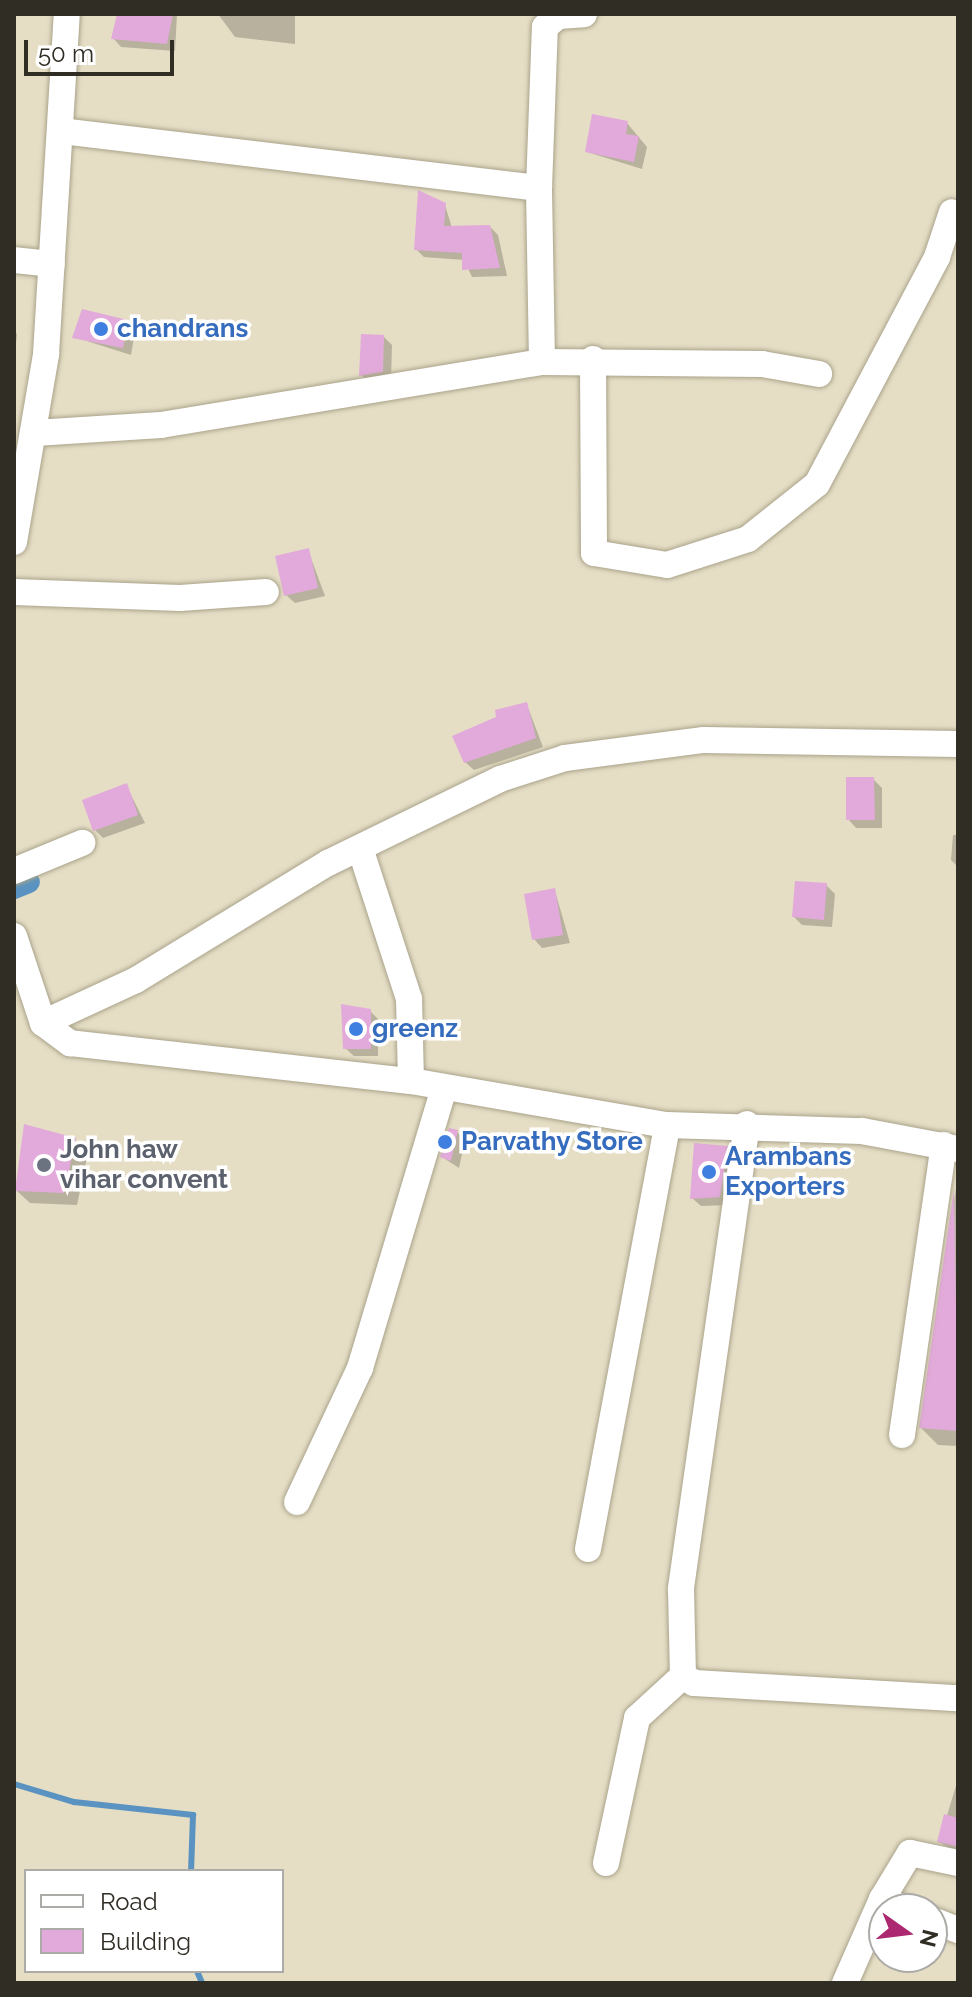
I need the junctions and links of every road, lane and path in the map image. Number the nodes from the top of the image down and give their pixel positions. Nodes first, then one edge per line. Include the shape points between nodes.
1 (67, 14) edge
2 (584, 14) edge
3 (60, 131) junction
4 (539, 188) junction
5 (952, 212) dead end
6 (14, 260) edge
7 (52, 264) junction
8 (593, 359) junction
9 (542, 362) junction
10 (819, 374) dead end
11 (35, 433) junction
12 (14, 542) edge
13 (14, 592) edge
14 (266, 592) dead end
15 (958, 744) edge
16 (82, 843) dead end
17 (360, 848) junction
18 (14, 871) edge
19 (14, 936) edge
20 (43, 1023) junction
21 (411, 1081) junction
22 (444, 1088) junction
23 (747, 1124) junction
24 (667, 1125) junction
25 (951, 1147) edge
26 (902, 1435) dead end
27 (297, 1502) dead end
28 (588, 1549) dead end
29 (683, 1676) junction
30 (958, 1698) edge
31 (606, 1863) dead end
32 (958, 1863) edge
33 (897, 1893) edge
34 (868, 1946) edge
35 (845, 1983) edge

1 - 3 street
2 - 4 street via 558,16 545,27
3 - 4 street
3 - 7 street
4 - 9 street
5 - 8 street via 937,257 817,484 748,539 667,565 594,553
6 - 7 street
7 - 11 street
8 - 9 street
8 - 10 street
9 - 11 street via 161,425
11 - 12 street
13 - 14 street via 180,598
15 - 17 street via 786,746 704,740 565,758 500,779
16 - 18 street
17 - 20 street via 136,980
17 - 21 street via 409,999
19 - 20 street
20 - 21 street via 55,1037 96,1048
21 - 22 street
22 - 24 street
22 - 27 street via 360,1368
23 - 24 street
23 - 25 street via 862,1131
23 - 29 street via 681,1589
24 - 28 street
25 - 26 street
29 - 30 street via 694,1683
29 - 31 street via 637,1718
32 - 33 street via 910,1853
34 - 35 street

